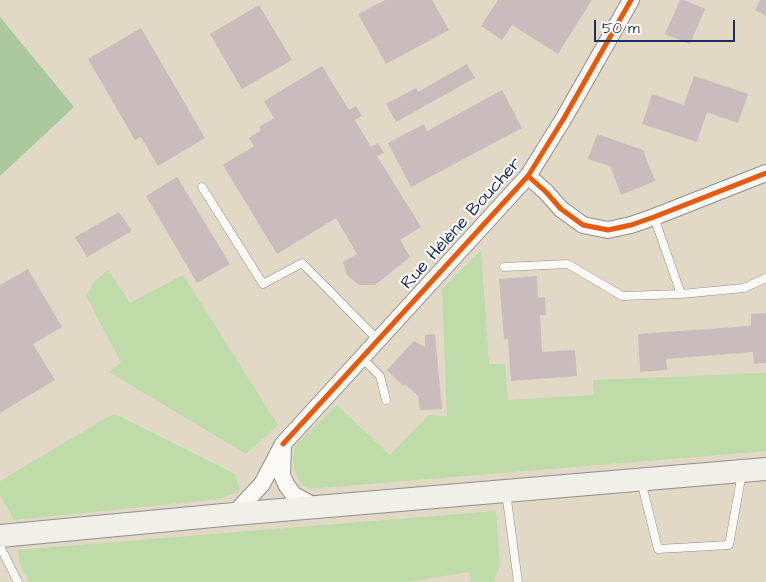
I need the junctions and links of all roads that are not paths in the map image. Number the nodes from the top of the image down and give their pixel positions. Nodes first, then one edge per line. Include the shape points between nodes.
1 (631, 0) edge
2 (766, 172) edge
3 (528, 176) junction
4 (202, 188) dead end
5 (654, 217) junction
6 (504, 267) dead end
7 (766, 278) edge
8 (681, 294) junction
9 (377, 339) junction
10 (361, 357) junction
11 (386, 400) dead end
12 (283, 444) junction
13 (766, 469) edge
14 (743, 470) junction
15 (641, 479) junction
16 (505, 490) junction
17 (316, 507) junction
18 (234, 514) junction
19 (0, 536) edge
20 (0, 546) edge
21 (18, 582) edge
22 (518, 582) edge

1 - 3 street, Rue Hélène Boucher
2 - 5 street
3 - 5 street via 584,225 608,230
3 - 9 street, Rue Hélène Boucher
4 - 9 lane via 262,284 302,263
5 - 8 lane
6 - 8 lane via 568,264 622,296
7 - 8 lane via 744,288
9 - 10 street, Rue Hélène Boucher
10 - 11 lane via 380,376
10 - 12 street, Rue Hélène Boucher
12 - 17 street via 282,474 287,486 294,495
12 - 18 street, Rue Hélène Boucher via 262,484
13 - 14 main road
14 - 15 main road
14 - 15 lane via 729,545 658,549
15 - 16 main road
16 - 17 main road
16 - 22 lane
17 - 18 main road
18 - 19 main road
20 - 21 lane

